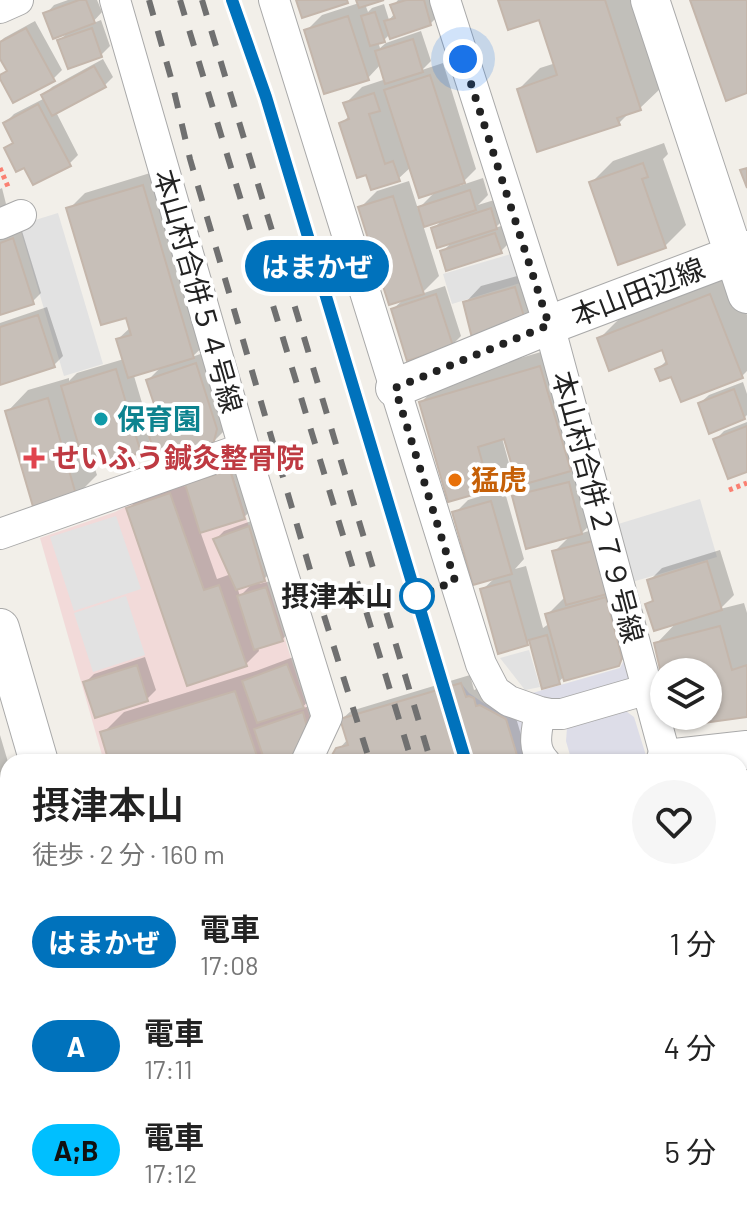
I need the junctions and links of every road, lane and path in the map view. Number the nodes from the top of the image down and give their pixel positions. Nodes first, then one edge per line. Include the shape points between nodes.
1 (18, 0) edge
2 (115, 0) edge
3 (274, 0) edge
4 (445, 0) edge
5 (650, 0) edge
6 (0, 8) edge
7 (740, 253) edge
8 (747, 294) edge
9 (549, 325) junction
10 (395, 388) junction
11 (244, 448) junction
12 (747, 483) edge
13 (729, 490) dead end
14 (0, 534) edge
15 (0, 628) edge
16 (648, 689) junction
17 (551, 713) junction
18 (747, 750) edge
19 (37, 754) edge
20 (310, 754) edge
21 (538, 754) edge
22 (558, 754) edge
23 (664, 754) edge
24 (715, 754) edge

1 - 6 street
2 - 11 street, 本山村合併５４号線
3 - 10 street
4 - 9 street, 本山村合併２７９号線
5 - 7 street
7 - 8 street
7 - 9 street, 本山田辺線
9 - 10 street, 本山田辺線
9 - 16 street, 本山村合併２７９号線
10 - 17 street via 481,664 495,691 509,701
11 - 14 street
11 - 20 street, 本山村合併５４号線 via 327,717
12 - 13 path
15 - 19 street
16 - 17 street
16 - 23 street, 本山村合併２７９号線
17 - 21 street via 535,744
17 - 22 street
18 - 24 street

